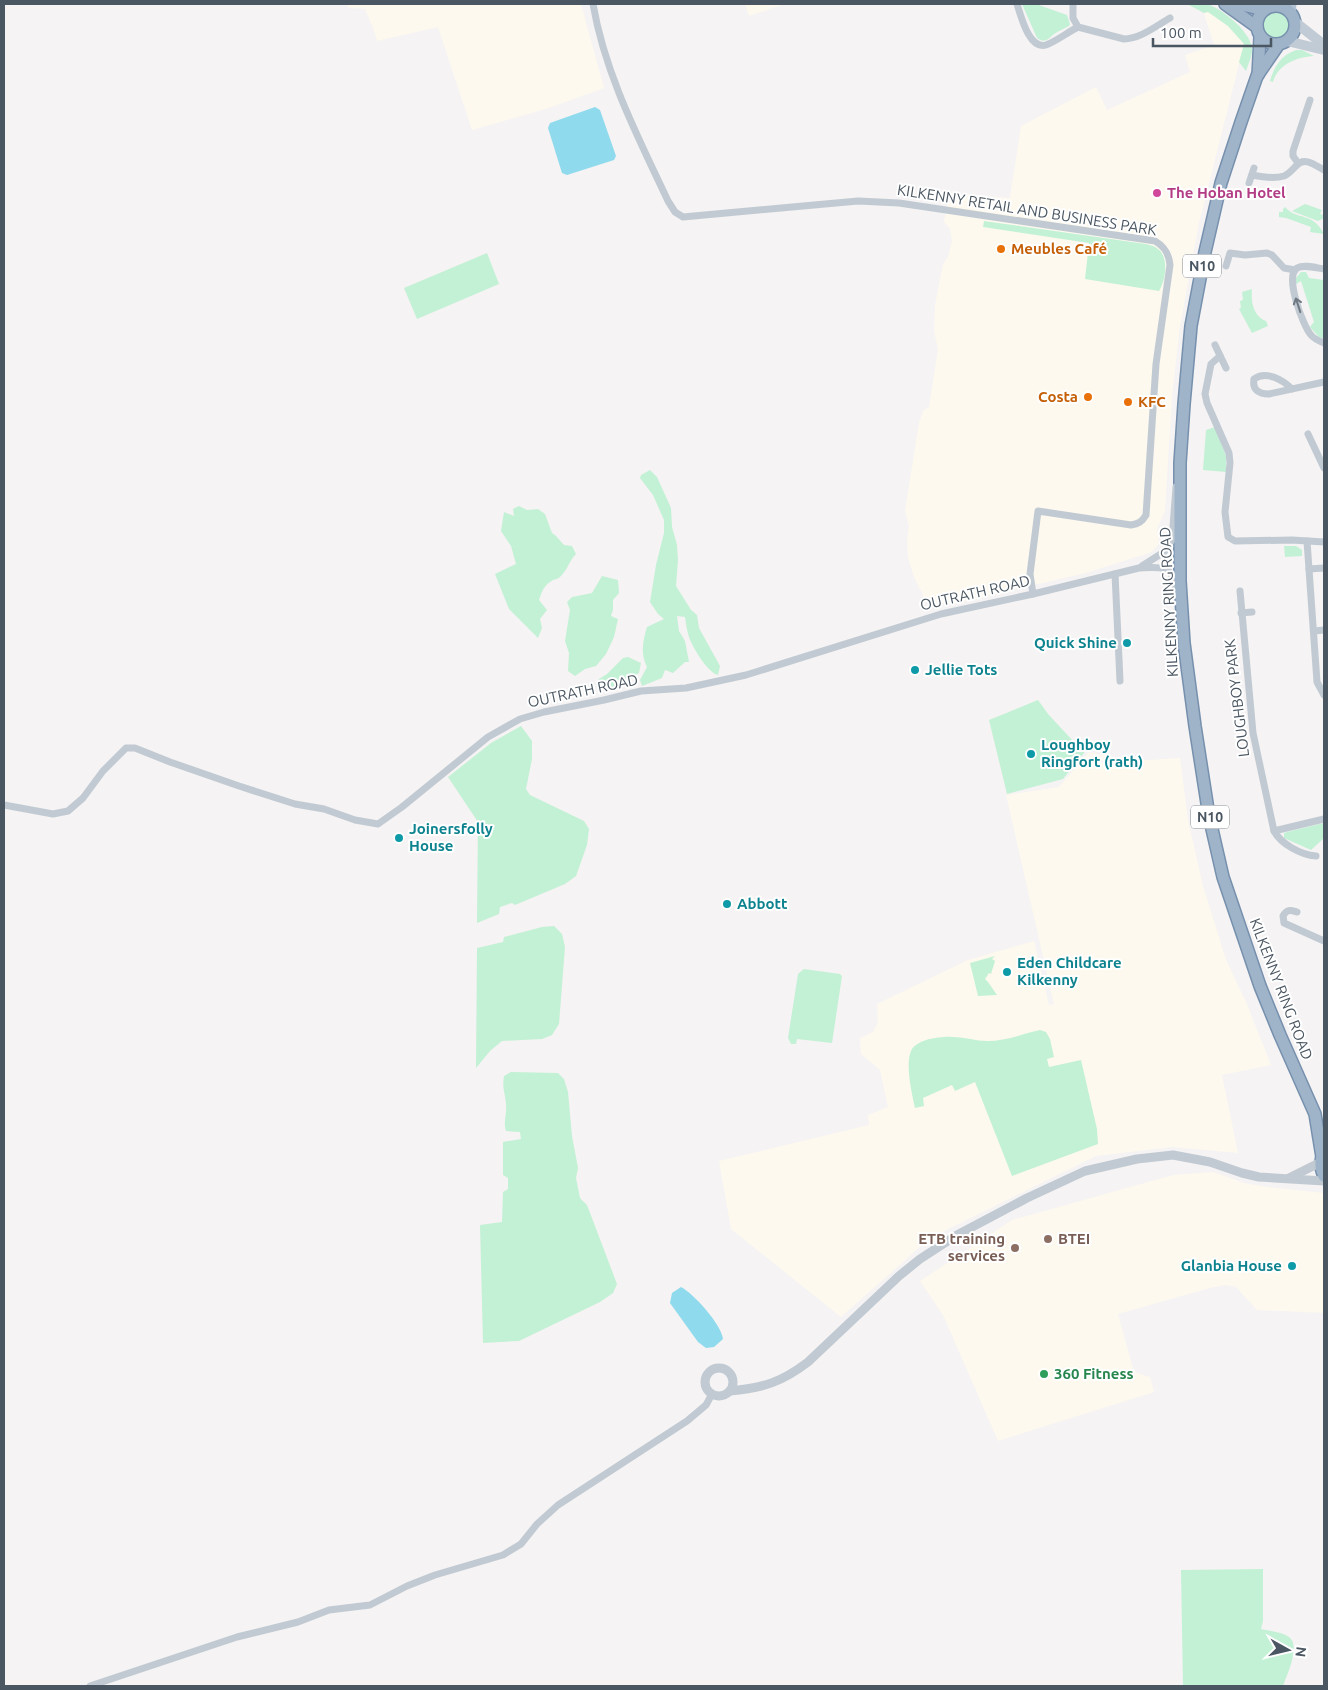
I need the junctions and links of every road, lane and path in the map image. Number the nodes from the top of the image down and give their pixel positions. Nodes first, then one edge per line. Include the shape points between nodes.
1 (593, 4) edge
2 (1017, 4) edge
3 (1073, 4) edge
4 (1225, 4) edge
5 (1238, 4) edge
6 (1270, 7) edge
7 (1290, 8) edge
8 (1170, 18) dead end
9 (1295, 22) junction
10 (1078, 27) junction
11 (1258, 32) junction
12 (1283, 43) junction
13 (1324, 45) edge
14 (1324, 50) edge
15 (1258, 76) junction
16 (1310, 100) dead end
17 (1298, 163) junction
18 (1324, 170) edge
19 (1249, 183) dead end
20 (1226, 266) dead end
21 (1324, 269) edge
22 (1295, 270) junction
23 (1324, 343) edge
24 (1216, 345) dead end
25 (1220, 356) junction
26 (1226, 368) dead end
27 (1324, 382) edge
28 (1292, 389) junction
29 (1308, 434) dead end
30 (1180, 464) junction
31 (1324, 467) edge
32 (1307, 541) junction
33 (1324, 542) edge
34 (1139, 568) junction
35 (1324, 568) edge
36 (1309, 569) junction
37 (1115, 574) junction
38 (1240, 591) dead end
39 (1033, 594) junction
40 (1252, 612) dead end
41 (1242, 613) junction
42 (1324, 630) edge
43 (1314, 631) junction
44 (1184, 643) junction
45 (1120, 681) dead end
46 (1324, 695) edge
47 (4, 805) edge
48 (1324, 819) edge
49 (1274, 831) junction
50 (1316, 856) dead end
51 (1297, 912) dead end
52 (1324, 941) edge
53 (1315, 1114) junction
54 (1324, 1123) edge
55 (1322, 1157) edge
56 (1324, 1176) edge
57 (1289, 1178) junction
58 (1324, 1181) edge
59 (733, 1381) junction
60 (750, 1389) junction
61 (730, 1391) junction
62 (712, 1394) junction
63 (90, 1686) edge

1 - 39 street, KILKENNY RETAIL AND BUSINESS PARK via 607,60 630,118 668,201 683,217 858,201 899,203 1155,241 1162,245 1170,265 1156,364 1146,515 1142,521 1131,525 1038,511 1030,574
2 - 10 street via 1029,35 1040,45 1046,45
3 - 10 street via 1073,18
4 - 11 highway
5 - 6 highway
6 - 7 highway
6 - 11 highway, N10 via 1257,20
7 - 9 highway
8 - 10 street via 1130,39
9 - 12 highway, N10 via 1294,33
9 - 13 main road
11 - 12 highway via 1269,43
11 - 15 highway, KILKENNY RING ROAD / N10
12 - 14 main road
12 - 15 highway, KILKENNY RING ROAD / N10
15 - 30 highway, KILKENNY RING ROAD / N10 via 1220,183 1204,252 1191,326
16 - 17 street via 1293,151
17 - 18 street via 1308,162
17 - 19 street via 1284,176 1253,172
20 - 22 street via 1230,253 1267,253 1284,268
21 - 22 street via 1298,267
23 -> 22 street via 1313,338 1306,327 1292,286
24 - 25 street
25 - 26 street
25 - 32 street via 1211,364 1206,394 1229,454 1225,512 1228,536 1235,541
27 - 28 street
28 - 28 street via 1262,394 1254,383 1257,376 1268,375
29 - 31 street
30 - 34 street, OUTRATH ROAD via 1172,540 1164,552
30 - 44 highway, KILKENNY RING ROAD / N10 via 1180,581
32 - 33 street
32 - 36 street
34 - 37 street, OUTRATH ROAD
34 - 44 street, OUTRATH ROAD via 1165,568 1171,573
35 - 36 street
36 - 43 street
37 - 39 street, OUTRATH ROAD
37 - 45 street
38 - 41 street, LOUGHBOY PARK
39 - 47 street, OUTRATH ROAD via 941,614 746,675 686,688 641,691 520,719 488,737 378,824 296,804 135,748 126,748 120,753 68,811 53,814
40 - 41 street
41 - 49 street, LOUGHBOY PARK via 1252,734
42 - 43 street
43 - 46 street via 1317,682
44 - 53 highway, KILKENNY RING ROAD / N10 via 1194,726 1223,877 1260,986
48 - 49 street
49 - 50 street via 1287,845
51 - 52 street via 1285,912 1284,923
53 - 54 highway, KILKENNY RING ROAD / N10
53 - 55 highway, KILKENNY RING ROAD / N10
55 - 56 highway, N10
55 - 57 street
57 - 58 street
57 - 60 street via 1254,1176 1210,1162 1173,1155 1136,1159 1084,1171 957,1234 920,1259 798,1370 777,1382
59 - 60 street
59 - 61 street
59 - 62 street via 731,1374 724,1369 710,1371 705,1382
60 - 61 street
61 - 62 street via 724,1395
62 - 63 street via 706,1405 686,1421 558,1505 521,1544 503,1556 435,1575 370,1605 329,1610

